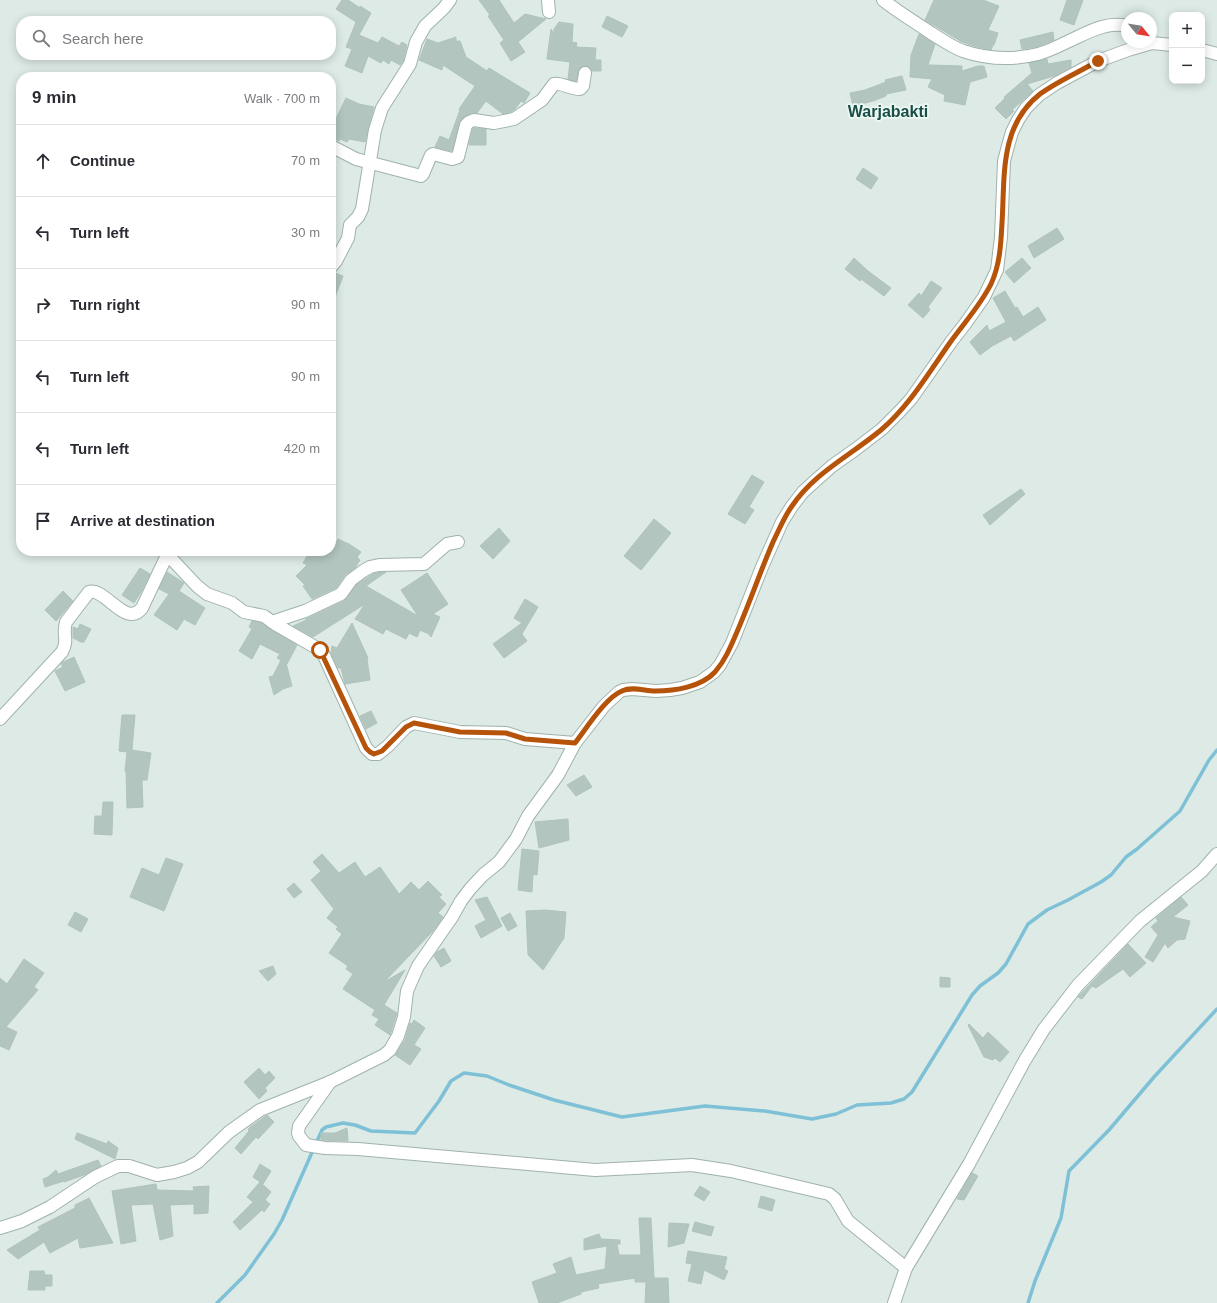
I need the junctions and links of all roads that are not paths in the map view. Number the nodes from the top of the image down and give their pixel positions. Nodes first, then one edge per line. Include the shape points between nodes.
1 (450, 0) edge
2 (883, 0) edge
3 (1121, 25) edge
4 (1157, 44) edge
5 (1169, 45) edge
6 (1135, 48) edge
7 (1205, 51) edge
8 (1217, 54) edge
9 (586, 73) dead end
10 (336, 149) edge
11 (369, 163) junction
12 (336, 261) edge
13 (458, 542) dead end
14 (166, 556) edge
15 (171, 556) edge
16 (272, 622) junction
17 (0, 720) edge
18 (575, 743) junction
19 (1217, 854) edge
20 (330, 1082) junction
21 (0, 1228) edge
22 (906, 1268) junction
23 (894, 1303) edge

1 - 11 street via 425,26 416,42 410,64 382,108
2 - 3 street via 962,50 998,58 1038,54 1095,28
4 - 5 street
6 - 18 street via 1098,61 1057,83 1026,108 1012,132 1004,161 997,270 984,297 903,408 882,429 821,476 792,506 782,522 732,643 720,665 707,678 692,686 656,691 627,689 619,692 604,706
7 - 8 street
9 - 11 street via 581,88 571,89 554,84 542,100 514,119 494,123 474,120 468,122 458,157 452,159 432,154 422,176
10 - 11 street
11 - 12 street via 360,213 350,225 348,238
13 - 16 street via 447,544 424,564 379,565 363,570 340,594 305,611
14 - 17 street via 142,608 137,613 124,611 96,592 88,592 66,622 66,641 62,652
15 - 16 street via 207,594 247,612 264,616
16 - 18 street via 322,651 366,748 372,754 382,751 406,727 414,723 460,732 506,733 525,739
18 - 20 street via 558,775 528,816 508,850 470,889 418,966 407,991 401,1027 390,1050
19 - 22 street via 1202,871 1140,921 1078,985 1044,1028 969,1164
20 - 21 street via 260,1110 229,1132 198,1162 187,1168 156,1175 129,1166 118,1166 95,1177 50,1207
20 - 22 street via 299,1126 299,1136 306,1145 595,1170 692,1165 731,1171 829,1194 835,1199 848,1221
22 - 23 street

